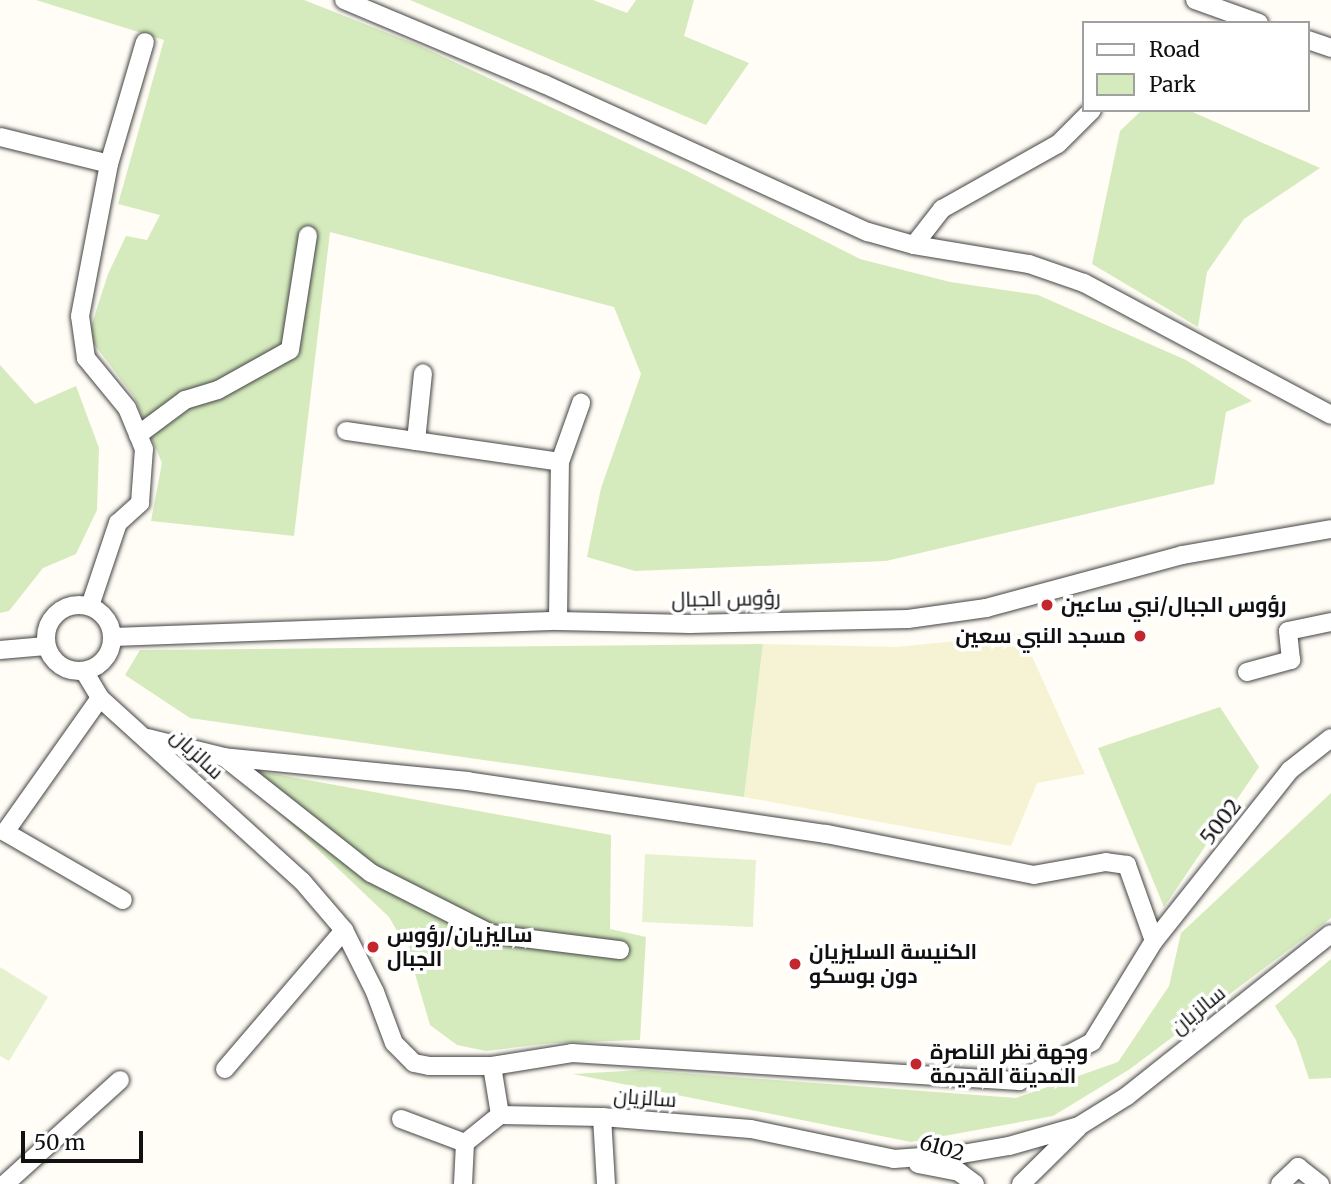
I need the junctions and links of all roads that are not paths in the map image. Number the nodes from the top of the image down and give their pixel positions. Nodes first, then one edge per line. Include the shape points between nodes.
1 (344, 0) edge
2 (1195, 0) edge
3 (1253, 21) edge
4 (145, 41) dead end
5 (1310, 41) edge
6 (1331, 48) edge
7 (1090, 112) edge
8 (0, 137) edge
9 (109, 164) junction
10 (308, 235) dead end
11 (914, 245) junction
12 (423, 373) dead end
13 (581, 403) dead end
14 (1331, 415) edge
15 (346, 431) dead end
16 (138, 435) junction
17 (415, 442) junction
18 (560, 462) junction
19 (1331, 529) edge
20 (90, 606) junction
21 (558, 621) junction
22 (1331, 622) edge
23 (113, 637) junction
24 (46, 646) junction
25 (0, 650) edge
26 (84, 671) junction
27 (1247, 671) dead end
28 (100, 698) junction
29 (147, 738) junction
30 (1331, 738) edge
31 (224, 757) junction
32 (123, 900) dead end
33 (344, 930) junction
34 (1331, 934) edge
35 (1154, 941) junction
36 (620, 950) dead end
37 (492, 1066) junction
38 (225, 1069) dead end
39 (120, 1080) dead end
40 (500, 1115) junction
41 (602, 1117) junction
42 (401, 1119) dead end
43 (1079, 1126) junction
44 (465, 1143) junction
45 (894, 1158) junction
46 (1331, 1180) edge
47 (5, 1184) edge
48 (463, 1184) edge
49 (606, 1184) edge
50 (975, 1184) edge
51 (1021, 1184) edge
52 (1280, 1184) edge
53 (1322, 1184) edge

1 - 11 street via 544,84 868,232
2 - 3 street
4 - 9 street
5 - 6 street
7 - 11 street via 1058,144 942,209
8 - 9 street
9 - 16 street via 80,316 86,358 127,408
10 - 16 street via 290,350 218,390 185,400
11 - 14 street via 1029,264 1084,283
12 - 17 street
13 - 18 street
15 - 17 street
16 - 20 street via 144,449 140,503 118,523
17 - 18 street
18 - 21 street
19 - 21 street, رؤوس الجبال via 1182,555 986,608 908,619 690,624
20 - 23 street via 106,618
20 - 24 street via 78,604 56,613 45,634
21 - 23 street, رؤوس الجبال
22 - 27 street via 1288,631 1291,660
23 - 26 street via 105,659
24 - 25 street
24 - 26 street via 60,666
26 - 28 street, سالزيان
28 - 29 street, سالزيان
28 - 32 street via 5,832
29 - 31 street
29 - 33 street, سالزيان via 302,881
30 - 35 street, 5002 via 1290,770
31 - 35 street via 468,781 826,834 1034,875 1106,862 1126,865
31 - 36 street via 371,873 491,933
33 - 37 street, سالزيان via 402,1054 429,1066
33 - 38 street
34 - 43 street, سالزيان via 1127,1096
35 - 37 street, 5002 via 1092,1042 1019,1081 572,1053
37 - 40 street
39 - 47 street
40 - 41 street, سالزيان
40 - 44 street
41 - 45 street, سالزيان via 751,1129
41 - 49 street
42 - 44 street
43 - 45 street, سالزيان via 962,1154
43 - 51 street
44 - 48 street
45 - 50 street, 6102 via 958,1172
46 - 53 street
52 - 53 street via 1298,1167

